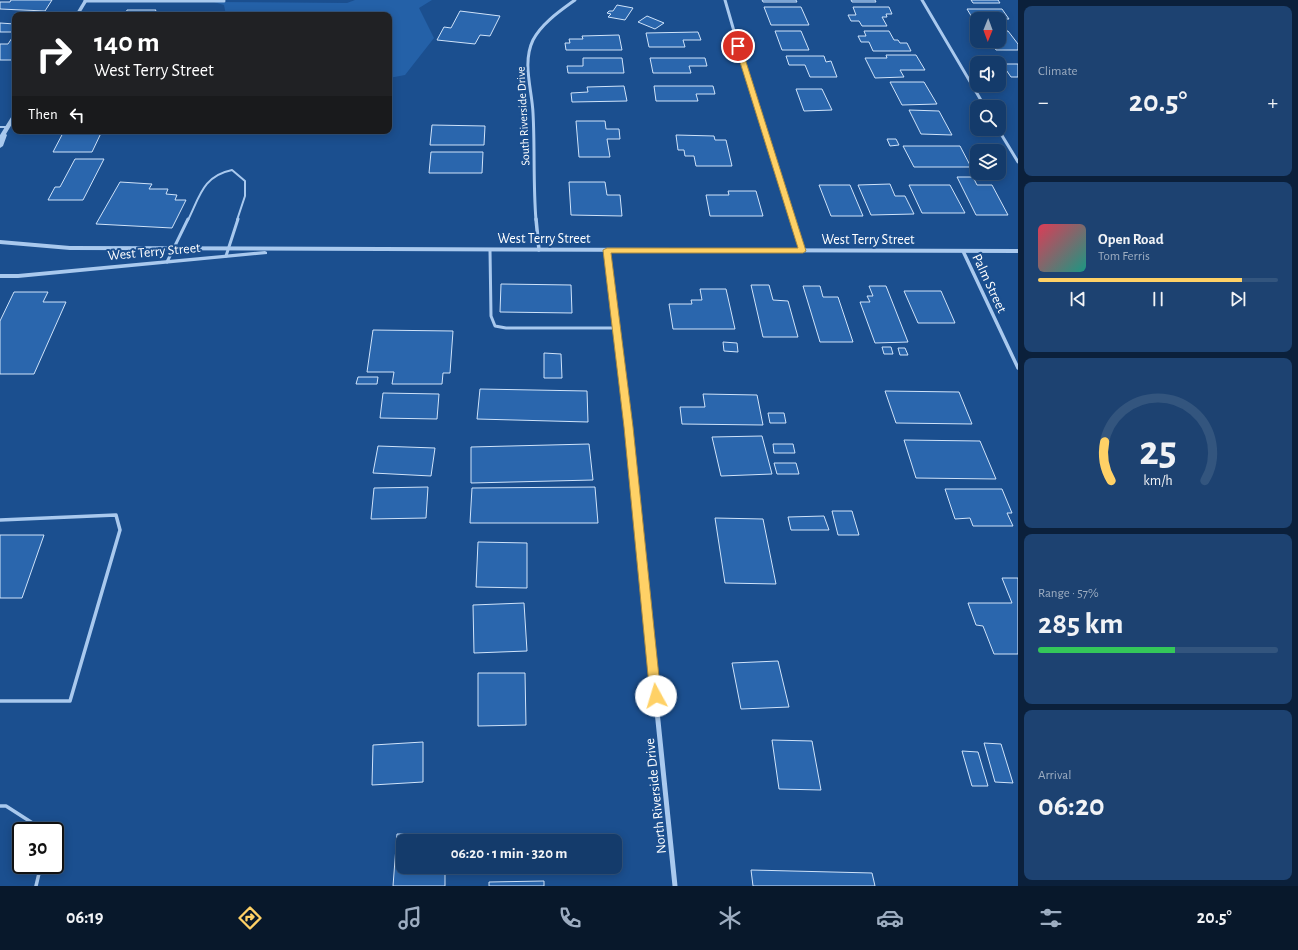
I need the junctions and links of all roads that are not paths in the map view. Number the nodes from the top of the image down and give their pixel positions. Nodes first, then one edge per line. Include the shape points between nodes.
1 (86, 0) edge
2 (196, 0) edge
3 (576, 0) edge
4 (725, 0) edge
5 (922, 0) edge
6 (224, 1) edge
7 (79, 12) edge
8 (982, 100) edge
9 (12, 120) edge
10 (0, 127) edge
11 (7, 127) junction
12 (1002, 136) edge
13 (0, 139) edge
14 (0, 146) edge
15 (1018, 162) edge
16 (0, 242) edge
17 (173, 248) junction
18 (229, 249) junction
19 (310, 249) junction
20 (490, 250) junction
21 (539, 250) junction
22 (607, 250) junction
23 (803, 251) junction
24 (963, 251) junction
25 (1018, 251) edge
26 (226, 256) junction
27 (167, 262) junction
28 (0, 276) edge
29 (616, 328) junction
30 (1018, 368) edge
31 (0, 520) edge
32 (0, 701) edge
33 (0, 806) edge
34 (30, 822) edge
35 (39, 874) edge
36 (36, 886) edge
37 (675, 886) edge

1 - 2 street
1 - 7 street
2 - 6 street
3 - 21 street, South Riverside Drive via 544,26 536,36 528,58
4 - 23 street
5 - 8 street
9 - 11 street
10 - 11 lane
11 - 13 street
11 - 14 street
12 - 15 street
16 - 17 street, West Terry Street via 70,248
17 - 18 street, West Terry Street
17 - 18 lane via 206,182 223,171 232,170 245,181 245,196
17 - 27 lane
18 - 19 street, West Terry Street
18 - 26 lane
19 - 20 street, West Terry Street
19 - 26 street, West Terry Street
20 - 21 street, West Terry Street
20 - 29 lane via 491,316 495,326
21 - 22 street, West Terry Street
22 - 23 street, West Terry Street
22 - 29 street, North Riverside Drive
23 - 24 street, West Terry Street
24 - 25 street, West Terry Street
24 - 30 street, Palm Street
26 - 27 street, West Terry Street
27 - 28 street, West Terry Street
29 - 37 street, North Riverside Drive
31 - 32 lane via 116,515 120,530 70,701
33 - 34 lane via 6,806
35 - 36 lane

